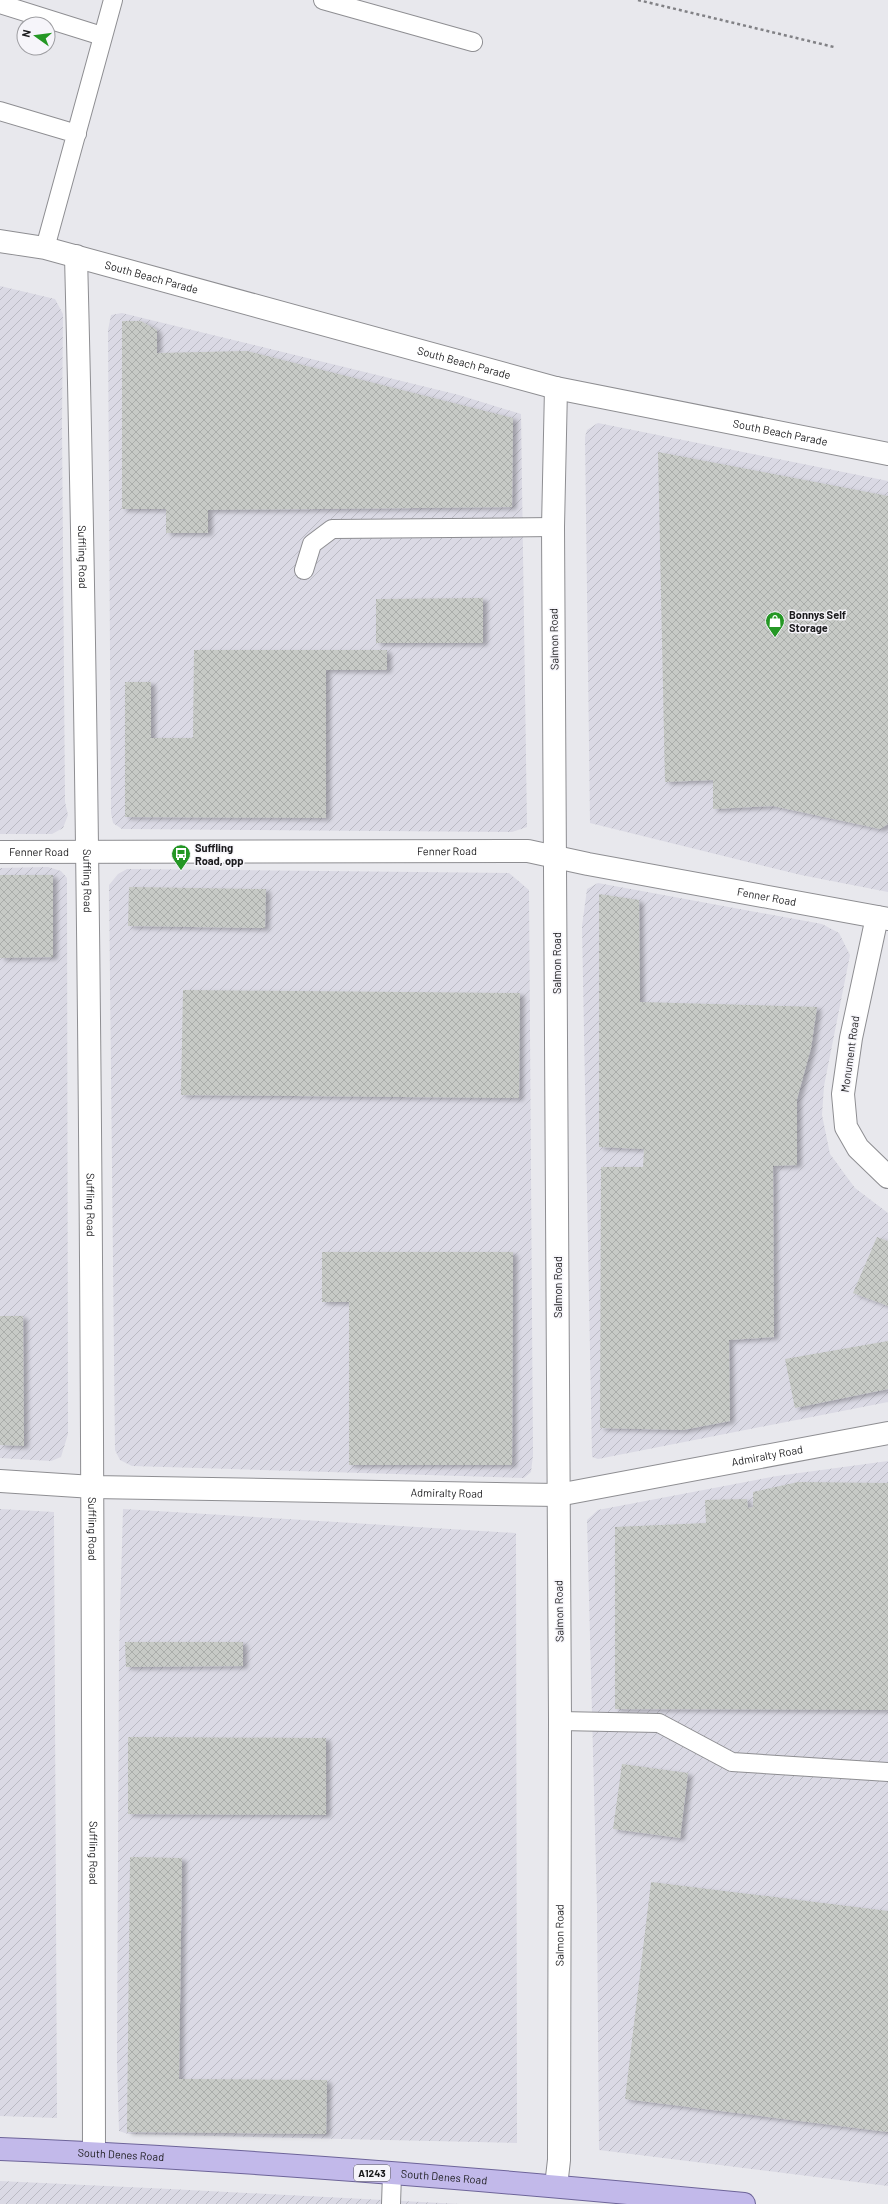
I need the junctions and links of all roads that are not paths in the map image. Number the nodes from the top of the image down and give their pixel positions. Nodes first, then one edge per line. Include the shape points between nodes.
1 (113, 0) edge
2 (323, 0) edge
3 (0, 4) edge
4 (102, 36) junction
5 (472, 42) dead end
6 (0, 110) edge
7 (77, 134) junction
8 (0, 229) edge
9 (0, 240) edge
10 (45, 248) junction
11 (76, 256) junction
12 (556, 388) junction
13 (888, 454) edge
14 (553, 527) junction
15 (304, 570) dead end
16 (0, 852) edge
17 (88, 852) junction
18 (556, 856) junction
19 (883, 918) edge
20 (888, 1177) edge
21 (888, 1433) edge
22 (0, 1481) edge
23 (93, 1487) junction
24 (558, 1494) junction
25 (560, 1721) junction
26 (888, 1772) edge
27 (0, 2149) edge
28 (94, 2153) junction
29 (392, 2174) junction
30 (556, 2186) junction
31 (391, 2204) edge
32 (744, 2204) edge

1 - 4 lane
2 - 5 lane
3 - 4 lane
4 - 7 lane
6 - 7 lane
7 - 10 lane
8 - 10 street, South Beach Parade
9 - 10 street, South Beach Parade
10 - 11 street, South Beach Parade
11 - 12 street, South Beach Parade
11 - 17 street, Suffling Road
12 - 13 street, South Beach Parade
12 - 14 street, Salmon Road
14 - 15 lane via 332,530 312,544
14 - 18 street, Salmon Road
16 - 17 street, Fenner Road
17 - 18 street, Fenner Road via 528,851
17 - 23 street, Suffling Road
18 - 19 street, Fenner Road
18 - 24 street, Salmon Road
19 - 20 street, Monument Road via 851,1038 843,1094 846,1127 858,1148
21 - 24 street, Admiralty Road
22 - 23 street, Admiralty Road
23 - 24 street, Admiralty Road
23 - 28 street, Suffling Road
24 - 25 street, Salmon Road
25 - 26 lane via 659,1723 732,1762
25 - 30 street, Salmon Road via 559,2160
27 - 28 main road, South Denes Road / A1243
28 - 29 main road, South Denes Road / A1243
29 - 30 main road, South Denes Road / A1243
29 - 31 lane
30 - 32 main road, South Denes Road / A1243

